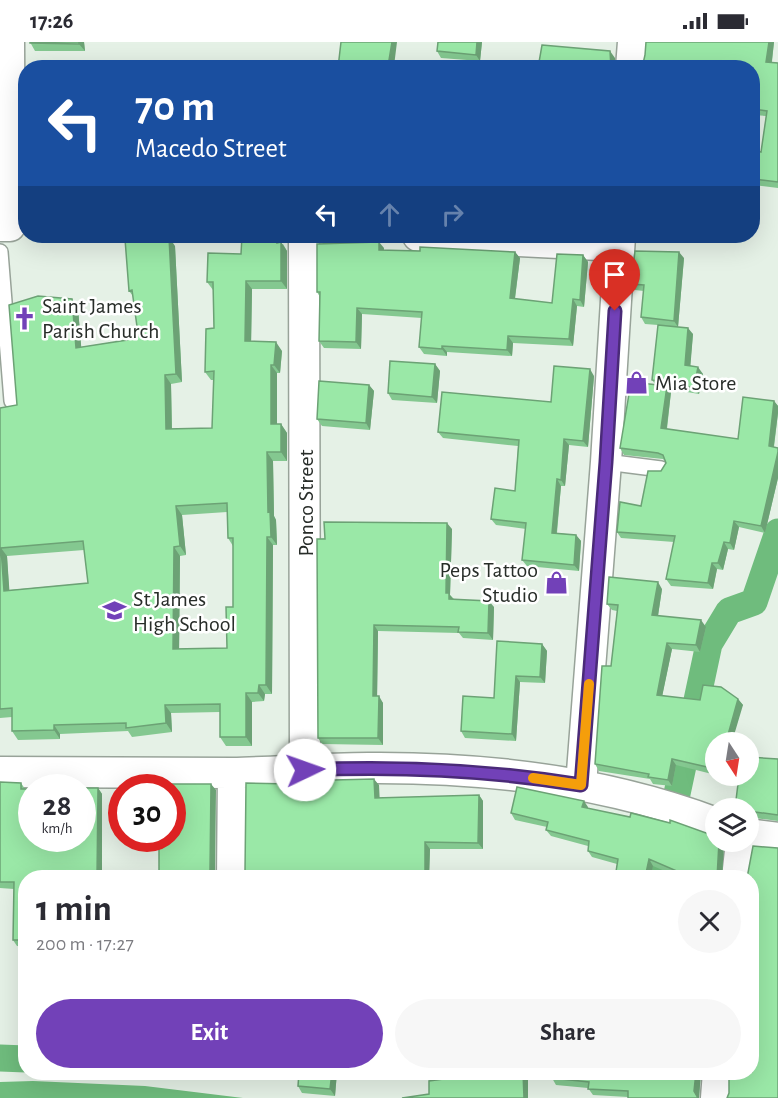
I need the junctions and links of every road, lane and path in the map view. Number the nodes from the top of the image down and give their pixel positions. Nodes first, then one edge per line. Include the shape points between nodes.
1 (9, 42) edge
2 (633, 42) edge
3 (632, 60) edge
4 (12, 234) edge
5 (304, 243) edge
6 (620, 243) edge
7 (12, 401) dead end
8 (606, 462) junction
9 (661, 469) edge
10 (305, 770) junction
11 (0, 772) edge
12 (233, 773) junction
13 (20, 774) edge
14 (96, 779) edge
15 (581, 785) junction
16 (705, 819) edge
17 (759, 835) edge
18 (778, 838) edge
19 (740, 852) edge
20 (232, 870) edge
21 (738, 870) edge
22 (717, 1080) edge
23 (716, 1098) edge

1 - 4 street
2 - 3 street
4 - 7 lane
5 - 10 street, Ponco Street
6 - 8 street
8 - 9 lane
8 - 15 street
10 - 12 street
10 - 15 street via 472,771
11 - 13 street
12 - 14 street
12 - 20 street
15 - 16 street
17 - 18 street
19 - 21 street
22 - 23 street

